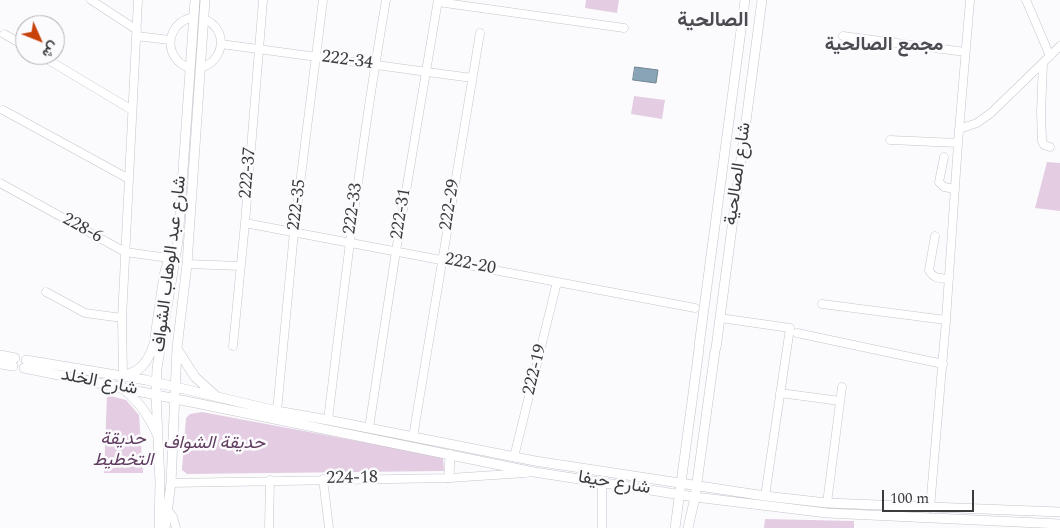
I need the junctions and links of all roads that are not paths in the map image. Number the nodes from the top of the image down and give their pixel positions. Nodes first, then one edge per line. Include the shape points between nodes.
1 (91, 0) edge
2 (138, 0) edge
3 (195, 0) edge
4 (205, 0) edge
5 (264, 0) edge
6 (323, 0) edge
7 (386, 0) edge
8 (745, 0) edge
9 (762, 0) edge
10 (970, 0) edge
11 (1026, 0) edge
12 (438, 1) edge
13 (199, 18) junction
14 (624, 28) dead end
15 (136, 33) junction
16 (480, 33) dead end
17 (4, 34) dead end
18 (843, 36) dead end
19 (15, 40) edge
20 (170, 40) junction
21 (221, 44) junction
22 (1060, 46) edge
23 (260, 50) junction
24 (965, 52) junction
25 (1050, 56) junction
26 (315, 57) junction
27 (1043, 64) junction
28 (57, 65) edge
29 (375, 65) junction
30 (195, 68) junction
31 (425, 72) junction
32 (472, 78) junction
33 (3, 110) dead end
34 (132, 110) junction
35 (728, 122) junction
36 (746, 125) junction
37 (959, 129) junction
38 (890, 140) dead end
39 (958, 143) junction
40 (1050, 147) dead end
41 (944, 157) dead end
42 (129, 180) junction
43 (0, 184) edge
44 (955, 189) junction
45 (245, 223) junction
46 (294, 232) junction
47 (935, 236) dead end
48 (178, 241) junction
49 (349, 242) junction
50 (396, 251) junction
51 (125, 252) junction
52 (169, 258) junction
53 (442, 260) junction
54 (187, 264) junction
55 (240, 266) junction
56 (949, 279) junction
57 (557, 282) junction
58 (46, 292) dead end
59 (706, 300) junction
60 (822, 304) dead end
61 (695, 308) junction
62 (122, 318) junction
63 (720, 318) junction
64 (703, 319) junction
65 (946, 320) junction
66 (797, 333) dead end
67 (233, 346) dead end
68 (177, 348) junction
69 (0, 355) edge
70 (0, 364) edge
71 (943, 364) junction
72 (123, 376) junction
73 (157, 382) junction
74 (175, 387) junction
75 (842, 387) dead end
76 (120, 388) junction
77 (780, 394) junction
78 (156, 395) junction
79 (174, 398) junction
80 (218, 398) junction
81 (840, 401) junction
82 (277, 411) junction
83 (328, 420) junction
84 (369, 428) junction
85 (159, 437) junction
86 (413, 437) junction
87 (450, 454) junction
88 (514, 457) junction
89 (534, 472) junction
90 (450, 478) junction
91 (323, 479) junction
92 (270, 480) junction
93 (602, 482) junction
94 (171, 483) junction
95 (682, 484) junction
96 (696, 486) junction
97 (680, 494) junction
98 (765, 496) junction
99 (694, 497) junction
100 (827, 503) junction
101 (930, 508) junction
102 (168, 510) junction
103 (1060, 512) edge
104 (1060, 524) edge
105 (159, 528) edge
106 (165, 528) edge
107 (176, 528) edge
108 (269, 528) edge
109 (329, 528) edge
110 (602, 528) edge
111 (675, 528) edge
112 (688, 528) edge

1 - 15 street
2 - 15 street
3 - 13 main road, شارع عبد الوهاب الشواف
4 - 13 main road, شارع عبد الوهاب الشواف
5 - 23 street, 222-37
6 - 26 street, 222-35
7 - 29 street, 222-33
8 - 35 main road, شارع الصالحية
9 - 36 main road, شارع الصالحية
10 - 24 street
11 - 25 street
12 - 14 street
12 - 31 street, 222-31
13 - 20 street via 186,19 178,24
13 - 21 street via 217,28
13 - 30 main road, شارع عبد الوهاب الشواف
15 - 20 street
15 - 34 street
16 - 32 street, 222-29
17 - 19 street
18 - 24 street
20 - 30 street via 175,58
21 - 23 street, 222-34
21 - 30 street via 215,60
22 - 25 street
23 - 26 street, 222-34
23 - 45 street, 222-37
24 - 37 street
25 - 27 street
26 - 29 street, 222-34
26 - 46 street, 222-35
27 - 37 street via 991,113 977,123
27 - 40 street via 1042,142
28 - 34 street
29 - 31 street, 222-34
29 - 49 street, 222-33
30 - 48 main road, شارع عبد الوهاب الشواف
30 - 54 main road, شارع عبد الوهاب الشواف
31 - 32 street, 222-34
31 - 50 street, 222-31
32 - 53 street, 222-29
33 - 42 street
34 - 42 street
35 - 36 main road
35 - 59 main road, شارع الصالحية
36 - 63 main road, شارع الصالحية
37 - 39 street
38 - 39 street
39 - 44 street
41 - 44 street via 939,182 944,187
42 - 51 street
43 - 51 street, 228-6
44 - 56 street
45 - 46 street, 222-20
45 - 55 street, 222-37
46 - 49 street, 222-20
46 - 82 street, 222-35
47 - 56 street via 929,270 936,278
48 - 52 main road
48 - 73 main road, شارع عبد الوهاب الشواف
49 - 50 street, 222-20
49 - 83 street, 222-33
50 - 53 street, 222-20
50 - 84 street, 222-31
51 - 52 street, 228-6
51 - 62 street
52 - 72 main road via 151,354 132,374
53 - 57 street, 222-20
53 - 86 street, 222-29
54 - 55 street
54 - 68 main road, شارع عبد الوهاب الشواف
55 - 67 street, 222-37
56 - 65 street
57 - 61 street, 222-20
57 - 88 street, 222-19
58 - 62 street via 85,313
59 - 61 street
59 - 64 main road, شارع الصالحية
60 - 65 street
61 - 64 street
62 - 72 street
63 - 77 street via 790,328
63 - 96 main road, شارع الصالحية
64 - 95 main road, شارع الصالحية
65 - 71 street
66 - 71 street
68 - 74 main road, شارع عبد الوهاب الشواف
68 - 80 main road via 195,377
69 - 70 main road via 14,362
71 - 101 street
72 - 73 main road, شارع الخلد
72 - 76 street
72 - 76 main road, شارع الخلد via 25,364
73 - 74 main road, شارع الخلد
73 - 78 main road, شارع عبد الوهاب الشواف
74 - 79 main road, شارع عبد الوهاب الشواف
74 - 80 main road, شارع حيفا
75 - 81 street
76 - 78 main road, شارع الخلد
76 - 85 main road via 132,395
77 - 81 street
77 - 98 street
78 - 79 main road, شارع الخلد
78 - 85 main road, شارع عبد الوهاب الشواف
79 - 87 main road, شارع حيفا
79 - 94 main road, شارع عبد الوهاب الشواف
80 - 82 main road, شارع حيفا
81 - 100 street
82 - 83 main road, شارع حيفا
83 - 84 main road, شارع حيفا
84 - 86 main road, شارع حيفا
85 - 105 main road, شارع عبد الوهاب الشواف
86 - 88 main road, شارع حيفا
87 - 89 main road, شارع حيفا
87 - 90 main road
88 - 95 main road, شارع حيفا
89 - 90 street, 224-18
89 - 93 main road, شارع حيفا
90 - 91 street, 224-18
91 - 92 street, 224-18
91 - 109 street
92 - 94 street, 224-18
92 - 108 street
93 - 97 main road, شارع حيفا
93 - 110 street
94 - 102 main road, شارع عبد الوهاب الشواف
95 - 96 main road, شارع حيفا
95 - 97 main road, شارع الصالحية
96 - 98 main road, شارع حيفا
96 - 99 main road, شارع الصالحية
97 - 99 main road, شارع حيفا
97 - 111 main road, شارع الصالحية
98 - 100 main road, شارع حيفا
99 - 104 main road, شارع حيفا via 826,513
99 - 112 main road, شارع الصالحية
100 - 101 main road, شارع حيفا
101 - 103 main road, شارع حيفا
102 - 106 main road, شارع عبد الوهاب الشواف
102 - 107 street

